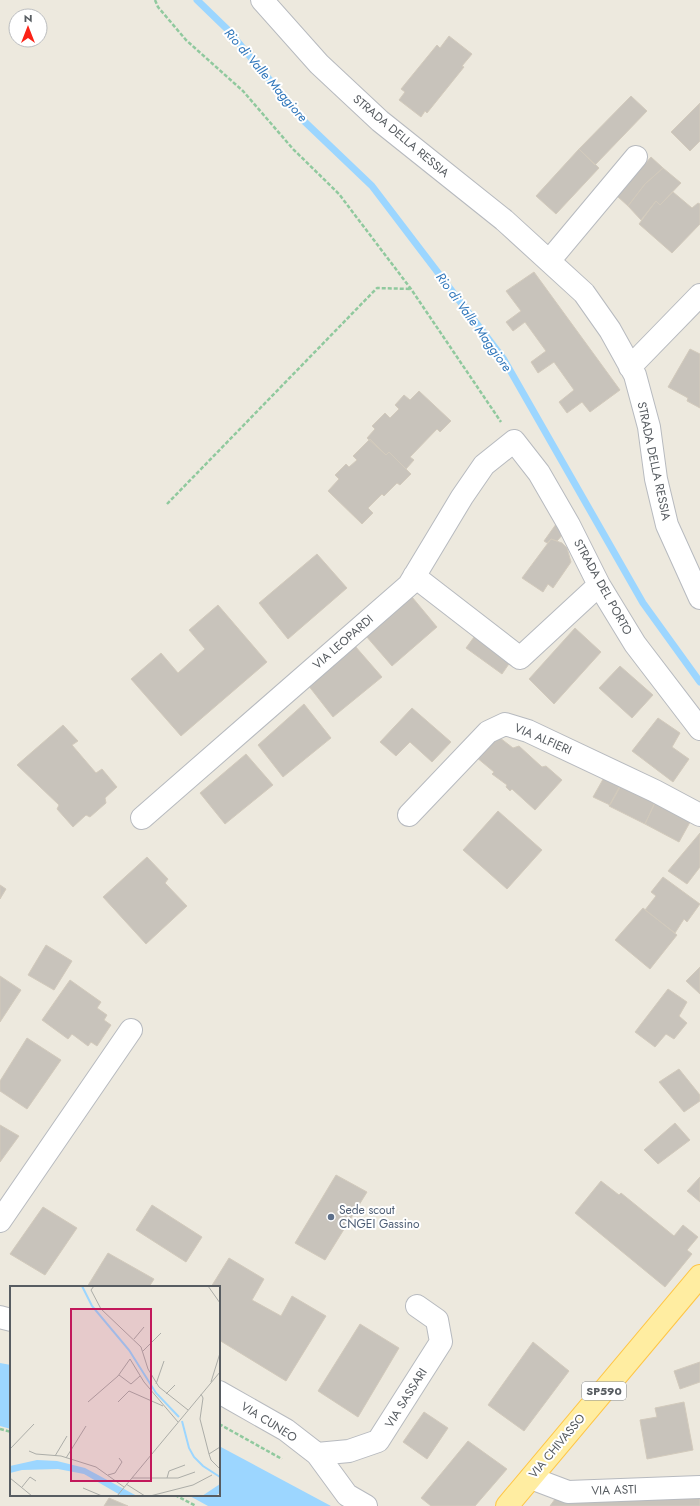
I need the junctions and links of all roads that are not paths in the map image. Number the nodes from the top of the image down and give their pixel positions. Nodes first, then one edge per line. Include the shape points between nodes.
1 (262, 0) edge
2 (636, 157) dead end
3 (549, 261) junction
4 (700, 295) edge
5 (630, 367) junction
6 (514, 441) joint
7 (414, 576) junction
8 (599, 585) junction
9 (700, 598) edge
10 (700, 729) edge
11 (409, 815) dead end
12 (700, 815) edge
13 (142, 818) dead end
14 (131, 1030) dead end
15 (0, 1221) edge
16 (700, 1276) edge
17 (417, 1306) dead end
18 (0, 1317) edge
19 (10, 1320) edge
20 (220, 1393) edge
21 (317, 1454) junction
22 (531, 1478) junction
23 (700, 1487) edge
24 (366, 1506) edge
25 (507, 1506) edge

1 - 3 street, STRADA DELLA RESSIA via 319,64 380,121 504,220
2 - 3 street
3 - 5 street, STRADA DELLA RESSIA via 584,293 610,330
4 - 5 street
5 - 9 street, STRADA DELLA RESSIA via 635,375 649,426 656,479 667,525
6 - 7 street, VIA LEOPARDI via 484,465
6 - 8 street, STRADA DEL PORTO via 539,473
7 - 8 street via 520,658
7 - 13 street, VIA LEOPARDI via 409,585
8 - 10 street, STRADA DEL PORTO via 635,644
11 - 12 street, VIA ALFIERI via 488,732 505,724 528,731 648,787
14 - 15 street
16 - 22 main road, VIA CHIVASSO / SP590
17 - 21 street, VIA SASSARI via 437,1320 441,1342 378,1441 349,1451
18 - 19 street
20 - 21 street, VIA CUNEO via 286,1430
21 - 24 street, VIA CUNEO via 347,1495
22 - 23 street, VIA ASTI via 568,1492
22 - 25 main road, VIA CHIVASSO / SP590

